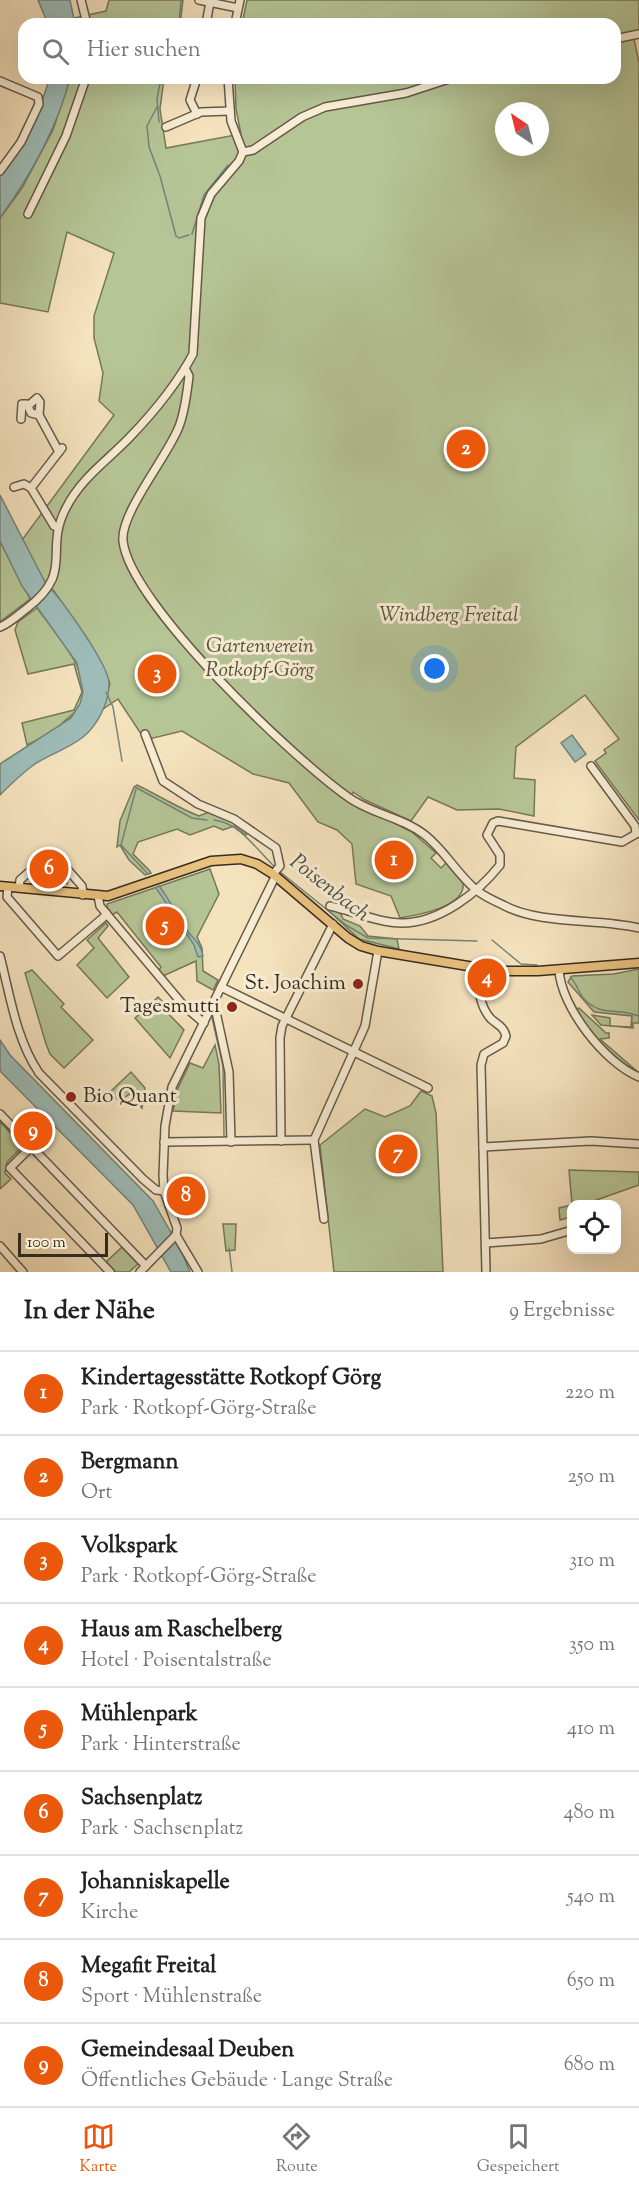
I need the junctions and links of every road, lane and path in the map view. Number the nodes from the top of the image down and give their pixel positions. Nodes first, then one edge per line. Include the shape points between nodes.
1 (81, 0) edge
2 (199, 0) edge
3 (240, 0) edge
4 (210, 2) junction
5 (238, 8) junction
6 (86, 18) edge
7 (207, 18) edge
8 (236, 18) edge
9 (639, 34) edge
10 (621, 38) edge
11 (0, 81) edge
12 (84, 84) edge
13 (195, 84) edge
14 (228, 84) edge
15 (434, 84) edge
16 (230, 111) junction
17 (197, 114) junction
18 (166, 127) dead end
19 (243, 152) junction
20 (0, 171) edge
21 (28, 214) dead end
22 (185, 368) junction
23 (28, 406) junction
24 (39, 415) junction
25 (21, 419) dead end
26 (14, 487) dead end
27 (31, 488) junction
28 (58, 527) junction
29 (0, 627) edge
30 (145, 734) dead end
31 (591, 766) dead end
32 (276, 872) junction
33 (4, 886) edge
34 (19, 888) junction
35 (474, 889) junction
36 (83, 895) junction
37 (98, 896) junction
38 (330, 906) dead end
39 (106, 913) junction
40 (333, 924) junction
41 (639, 928) edge
42 (378, 951) junction
43 (0, 956) edge
44 (639, 963) edge
45 (479, 968) junction
46 (559, 970) junction
47 (221, 987) junction
48 (211, 1008) junction
49 (285, 1018) junction
50 (204, 1023) junction
51 (353, 1052) junction
52 (639, 1077) edge
53 (428, 1088) dead end
54 (0, 1114) edge
55 (314, 1140) junction
56 (281, 1141) junction
57 (164, 1142) junction
58 (231, 1142) junction
59 (639, 1144) edge
60 (32, 1146) junction
61 (483, 1147) junction
62 (164, 1191) junction
63 (324, 1219) dead end
64 (567, 1231) edge
65 (175, 1236) junction
66 (486, 1244) junction
67 (0, 1246) edge
68 (143, 1269) edge
69 (23, 1272) edge
70 (110, 1272) edge
71 (198, 1272) edge
72 (486, 1272) edge

1 - 6 street
2 - 4 street
3 - 5 street
4 - 5 street
4 - 7 street
5 - 8 street
9 - 10 street
11 - 20 street via 38,97 39,104 21,142
12 - 21 street via 66,136
13 - 17 street via 190,100
14 - 16 street
15 - 19 street via 318,110 253,150
16 - 17 street
16 - 19 street
17 - 18 street
19 - 22 street via 211,194 201,218 193,354
22 - 28 street via 130,437 76,490
22 - 35 street via 189,376 179,427 123,529 123,543 143,588 211,672 250,712 349,798 423,834
23 - 24 street via 31,413
23 - 24 street via 37,398
23 - 25 street via 22,404
24 - 27 street via 60,450
26 - 27 street via 24,484
27 - 28 street
28 - 29 street via 56,571 50,588
30 - 32 street via 163,781 205,808 234,819 276,848
31 - 35 street via 635,826 636,834 622,842 498,820 487,835 500,855 500,865
32 - 37 main road via 250,861 223,859
32 - 40 main road
32 - 47 street
33 - 34 main road
33 - 39 street via 7,897 58,956
34 - 36 main road
34 - 36 street via 20,880 52,852 82,886
35 - 38 street via 447,910 413,922 393,922
35 - 41 street via 515,910
36 - 37 main road
37 - 39 street
39 - 50 street via 184,1006
40 - 42 main road via 360,946
40 - 49 street
42 - 45 main road
42 - 51 street via 370,1007
43 - 62 street via 16,1023 39,1073 143,1179 156,1190
44 - 46 main road
45 - 46 main road
45 - 61 street via 477,986 484,1006 506,1036 482,1059
46 - 52 street via 574,1012 588,1035 618,1065
47 - 48 street
47 - 49 street
48 - 50 street
48 - 58 street via 216,1012 229,1072
49 - 51 street
49 - 56 street via 280,1038
50 - 57 street via 172,1087
51 - 53 street
51 - 55 street
54 - 60 street
55 - 56 street
55 - 63 street
56 - 58 street
57 - 58 street
57 - 62 street
59 - 61 street via 591,1141
60 - 68 street
60 - 70 street via 10,1168
61 - 66 street
62 - 65 street via 177,1228
64 - 66 street via 533,1240
65 - 68 street
65 - 71 street
66 - 72 street
67 - 69 street

